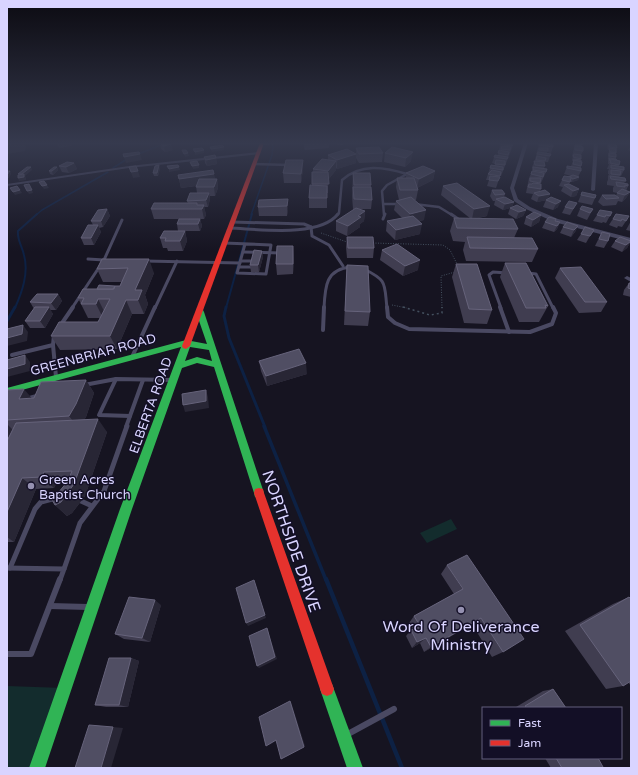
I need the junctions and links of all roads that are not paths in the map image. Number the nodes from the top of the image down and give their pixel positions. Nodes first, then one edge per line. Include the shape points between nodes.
1 (47, 179) edge
2 (248, 179) edge
3 (343, 179) edge
4 (398, 179) edge
5 (515, 179) edge
6 (594, 179) edge
7 (7, 185) edge
8 (593, 190) dead end
9 (384, 204) junction
10 (383, 219) dead end
11 (122, 220) dead end
12 (462, 223) edge
13 (292, 224) junction
14 (231, 225) junction
15 (311, 228) junction
16 (290, 230) junction
17 (631, 240) edge
18 (224, 244) junction
19 (246, 244) junction
20 (243, 252) junction
21 (270, 253) junction
22 (284, 253) edge
23 (88, 260) dead end
24 (104, 260) junction
25 (111, 260) edge
26 (140, 261) edge
27 (177, 261) junction
28 (254, 261) edge
29 (218, 262) junction
30 (262, 262) edge
31 (268, 262) junction
32 (240, 263) junction
33 (343, 266) junction
34 (252, 267) edge
35 (260, 267) edge
36 (267, 267) junction
37 (355, 267) edge
38 (361, 268) edge
39 (508, 273) edge
40 (524, 273) edge
41 (200, 312) junction
42 (324, 330) dead end
43 (509, 332) junction
44 (186, 343) junction
45 (53, 345) junction
46 (212, 348) junction
47 (12, 355) dead end
48 (132, 358) junction
49 (217, 365) junction
50 (178, 366) junction
51 (56, 378) junction
52 (116, 379) junction
53 (143, 380) junction
54 (173, 380) junction
55 (76, 386) edge
56 (7, 391) edge
57 (45, 394) edge
58 (22, 400) edge
59 (130, 416) junction
60 (60, 498) edge
61 (81, 501) dead end
62 (92, 506) junction
63 (9, 568) edge
64 (64, 569) junction
65 (50, 606) junction
66 (92, 607) junction
67 (7, 654) edge
68 (394, 709) dead end
69 (344, 736) junction
70 (36, 768) edge
71 (355, 768) edge

1 - 7 street
2 - 14 street, ELBERTA ROAD
3 - 15 lane via 339,213 335,218
4 - 9 lane via 382,191
5 - 17 street via 512,188 516,200 525,207 542,215
6 - 8 street
9 - 10 lane
9 - 12 lane via 439,207
11 - 24 lane
13 - 14 lane
13 - 15 lane via 304,224
13 - 16 lane
14 - 16 lane
14 - 18 street, ELBERTA ROAD
15 - 16 lane
15 - 33 lane via 312,236 329,245
18 - 19 lane
18 - 29 street, ELBERTA ROAD
19 - 20 lane
19 - 21 lane via 271,245
20 - 21 lane
20 - 32 lane
21 - 22 lane
21 - 31 lane
23 - 24 lane
24 - 25 lane
24 - 45 lane via 53,336
26 - 27 lane
27 - 29 lane
27 - 48 lane
28 - 32 lane
29 - 32 lane
29 - 41 street, ELBERTA ROAD
30 - 31 lane
31 - 36 lane
32 - 34 lane
32 - 36 lane via 237,273 266,274
33 - 37 lane
33 - 42 lane via 334,270 326,280
35 - 36 lane
38 - 43 lane via 380,277 384,282 388,317 395,323 409,329
39 - 43 lane via 492,272 489,275
40 - 43 lane via 536,274 556,313 552,324 530,332
41 - 44 street, ELBERTA ROAD
41 - 46 street, NORTHSIDE DRIVE
44 - 46 street
44 - 48 street, GREENBRIAR ROAD
44 - 50 street, ELBERTA ROAD
45 - 47 lane
45 - 51 lane
46 - 49 street, NORTHSIDE DRIVE
48 - 51 street, GREENBRIAR ROAD
49 - 50 street via 197,360
49 - 69 street, NORTHSIDE DRIVE via 239,436
50 - 54 street, ELBERTA ROAD
51 - 56 street, GREENBRIAR ROAD
52 - 53 lane
52 - 55 lane
52 - 59 lane via 99,415
53 - 54 lane
53 - 59 lane
54 - 66 street, ELBERTA ROAD
57 - 58 lane
59 - 62 lane via 104,491
60 - 63 lane via 41,502
61 - 62 lane
62 - 64 lane via 80,523
63 - 64 lane
64 - 65 lane
65 - 66 lane
65 - 67 lane via 31,654
66 - 70 street, ELBERTA ROAD
68 - 69 lane
69 - 71 street, NORTHSIDE DRIVE

